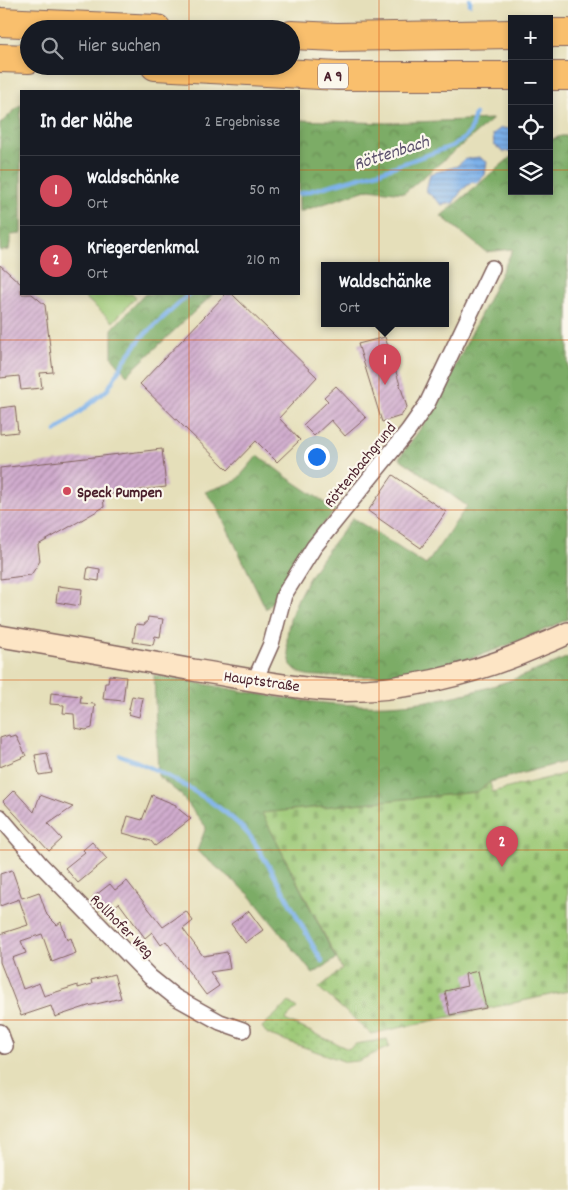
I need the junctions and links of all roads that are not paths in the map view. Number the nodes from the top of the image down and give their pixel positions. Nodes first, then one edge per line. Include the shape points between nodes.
1 (0, 22) edge
2 (20, 23) edge
3 (553, 33) edge
4 (568, 33) edge
5 (508, 34) edge
6 (300, 35) edge
7 (0, 58) edge
8 (20, 59) edge
9 (300, 74) edge
10 (508, 76) edge
11 (553, 76) edge
12 (568, 76) edge
13 (492, 268) dead end
14 (568, 633) edge
15 (0, 636) edge
16 (255, 680) junction
17 (0, 817) edge
18 (243, 1030) dead end

1 - 2 highway
3 - 4 highway
5 - 6 highway
7 - 8 highway
9 - 10 highway, A 9
11 - 12 highway
13 - 16 street, Röttenbachgrund via 427,404 314,547 284,595 270,644
14 - 16 main road, Hauptstraße via 488,666 387,687 328,690
15 - 16 main road, Hauptstraße
17 - 18 street, Rollhofer Weg via 41,865 150,977 175,997 220,1022

